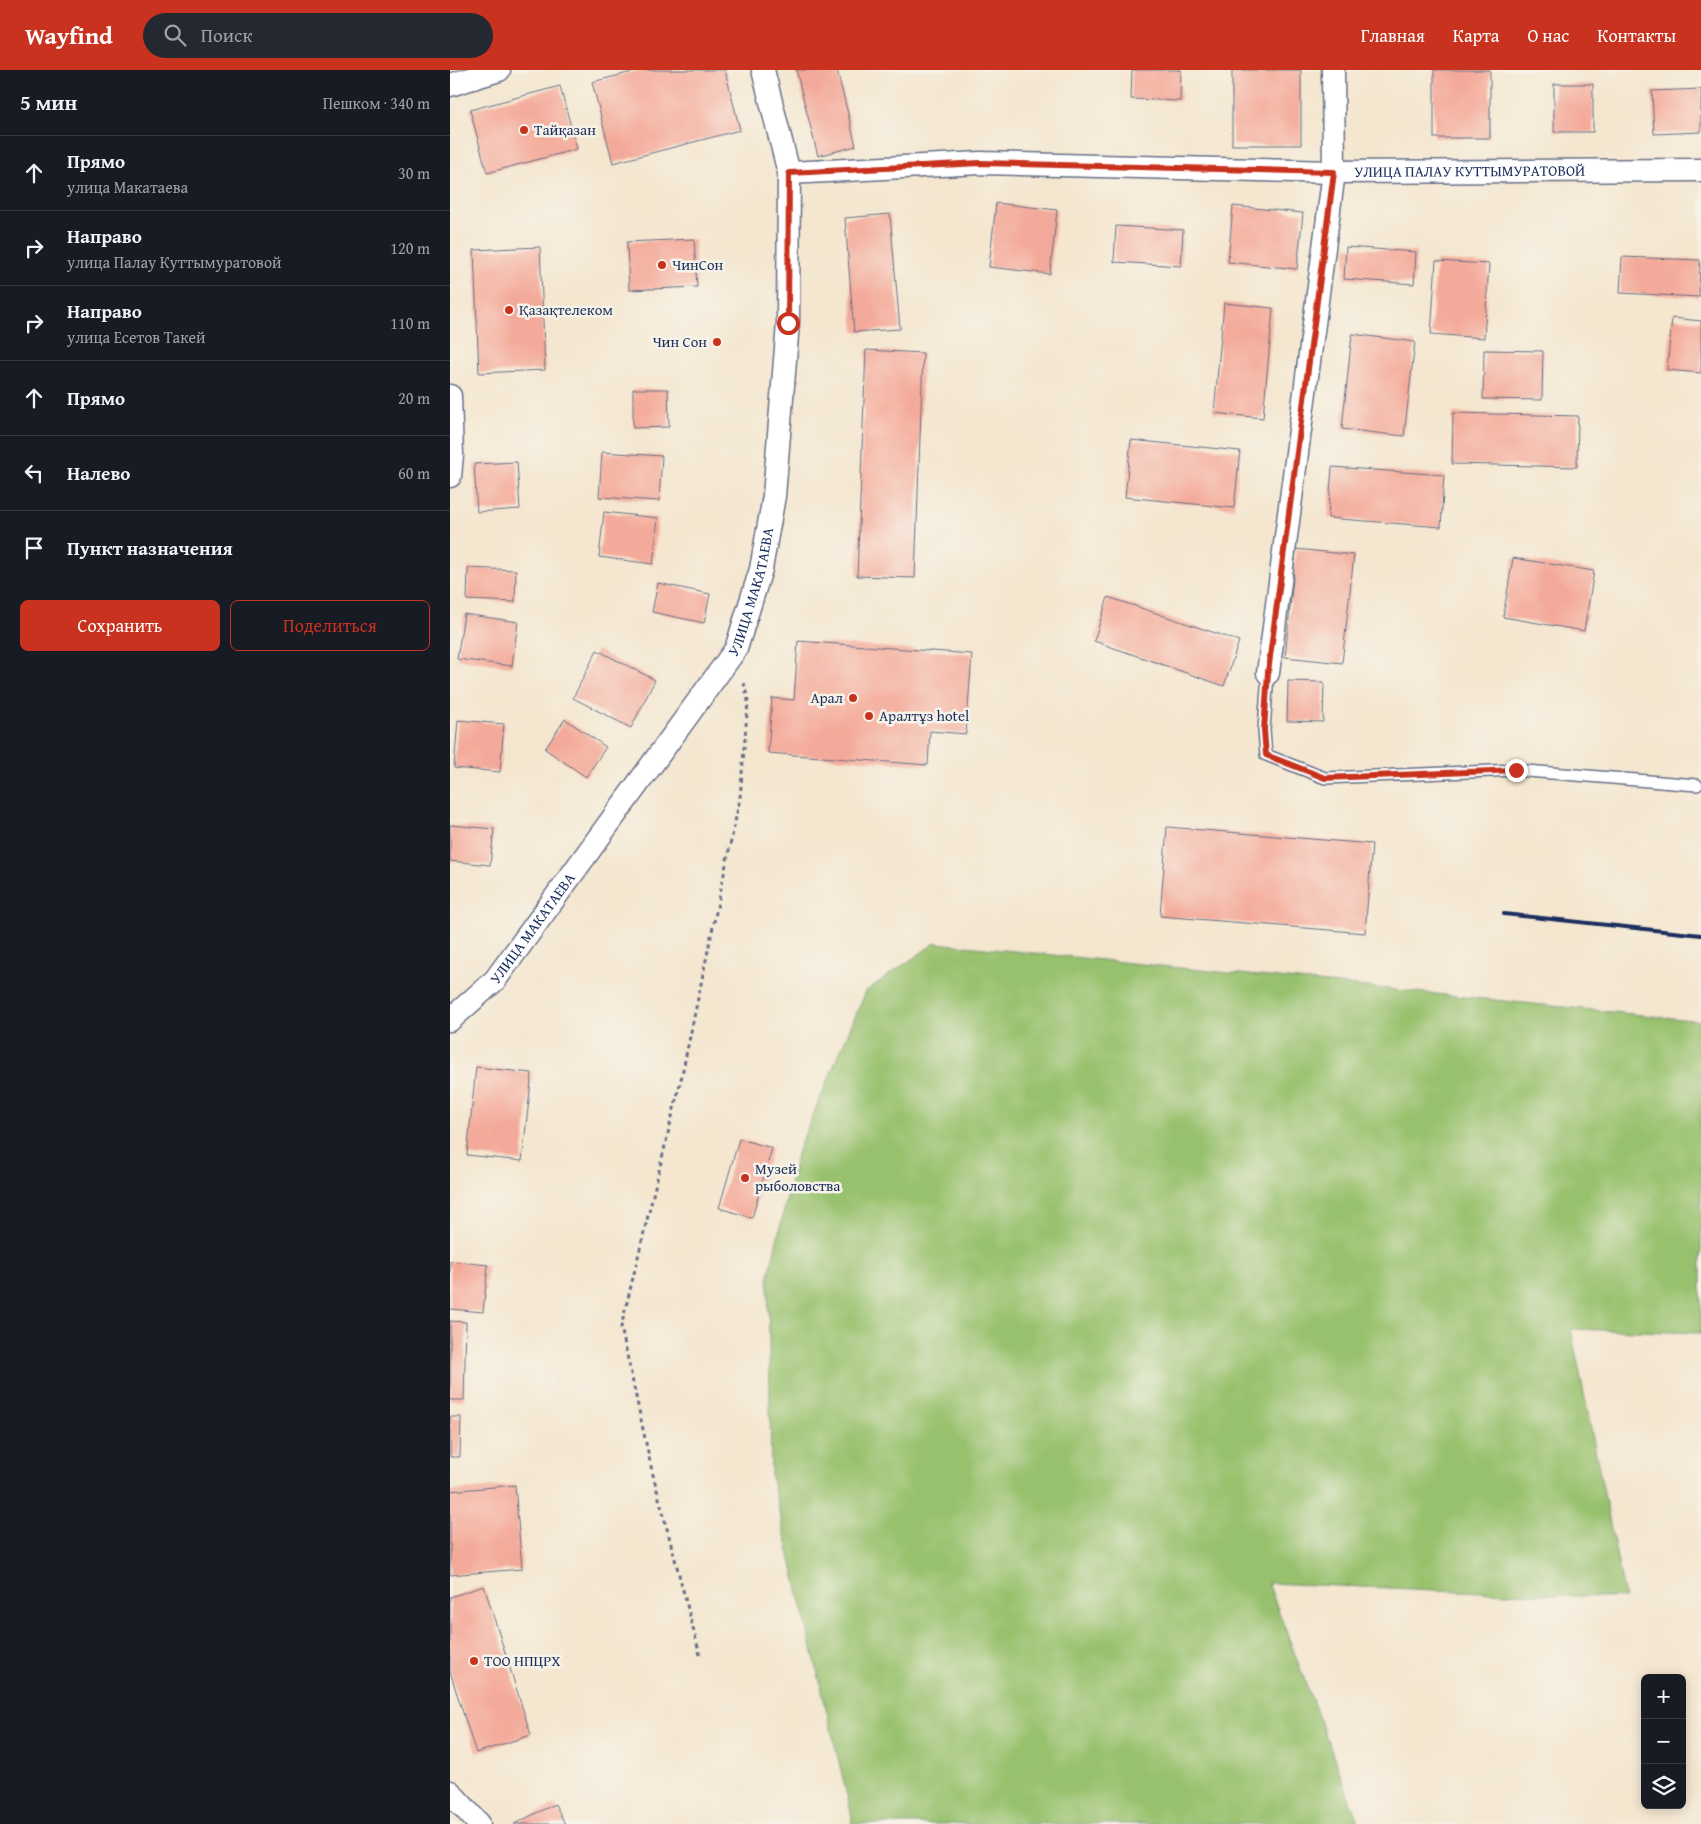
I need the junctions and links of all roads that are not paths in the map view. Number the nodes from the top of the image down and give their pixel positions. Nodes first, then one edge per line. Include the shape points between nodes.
1 (499, 70) edge
2 (763, 70) edge
3 (1333, 70) edge
4 (450, 85) edge
5 (1701, 170) edge
6 (1334, 172) junction
7 (789, 173) junction
8 (450, 396) edge
9 (451, 462) edge
10 (1268, 672) joint
11 (1697, 785) dead end
12 (450, 1020) edge
13 (450, 1792) edge
14 (479, 1824) edge

1 - 4 street
2 - 7 street, УЛИЦА МАКАТАЕВА
3 - 6 street
5 - 6 street, УЛИЦА ПАЛАУ КУТТЫМУРАТОВОЙ
6 - 7 street, УЛИЦА ПАЛАУ КУТТЫМУРАТОВОЙ via 980,163
6 - 10 street
7 - 12 street, УЛИЦА МАКАТАЕВА via 788,323 774,496 761,569 736,649 494,980
8 - 9 street
10 - 11 lane via 1264,730 1266,755 1325,778 1516,770
13 - 14 street

